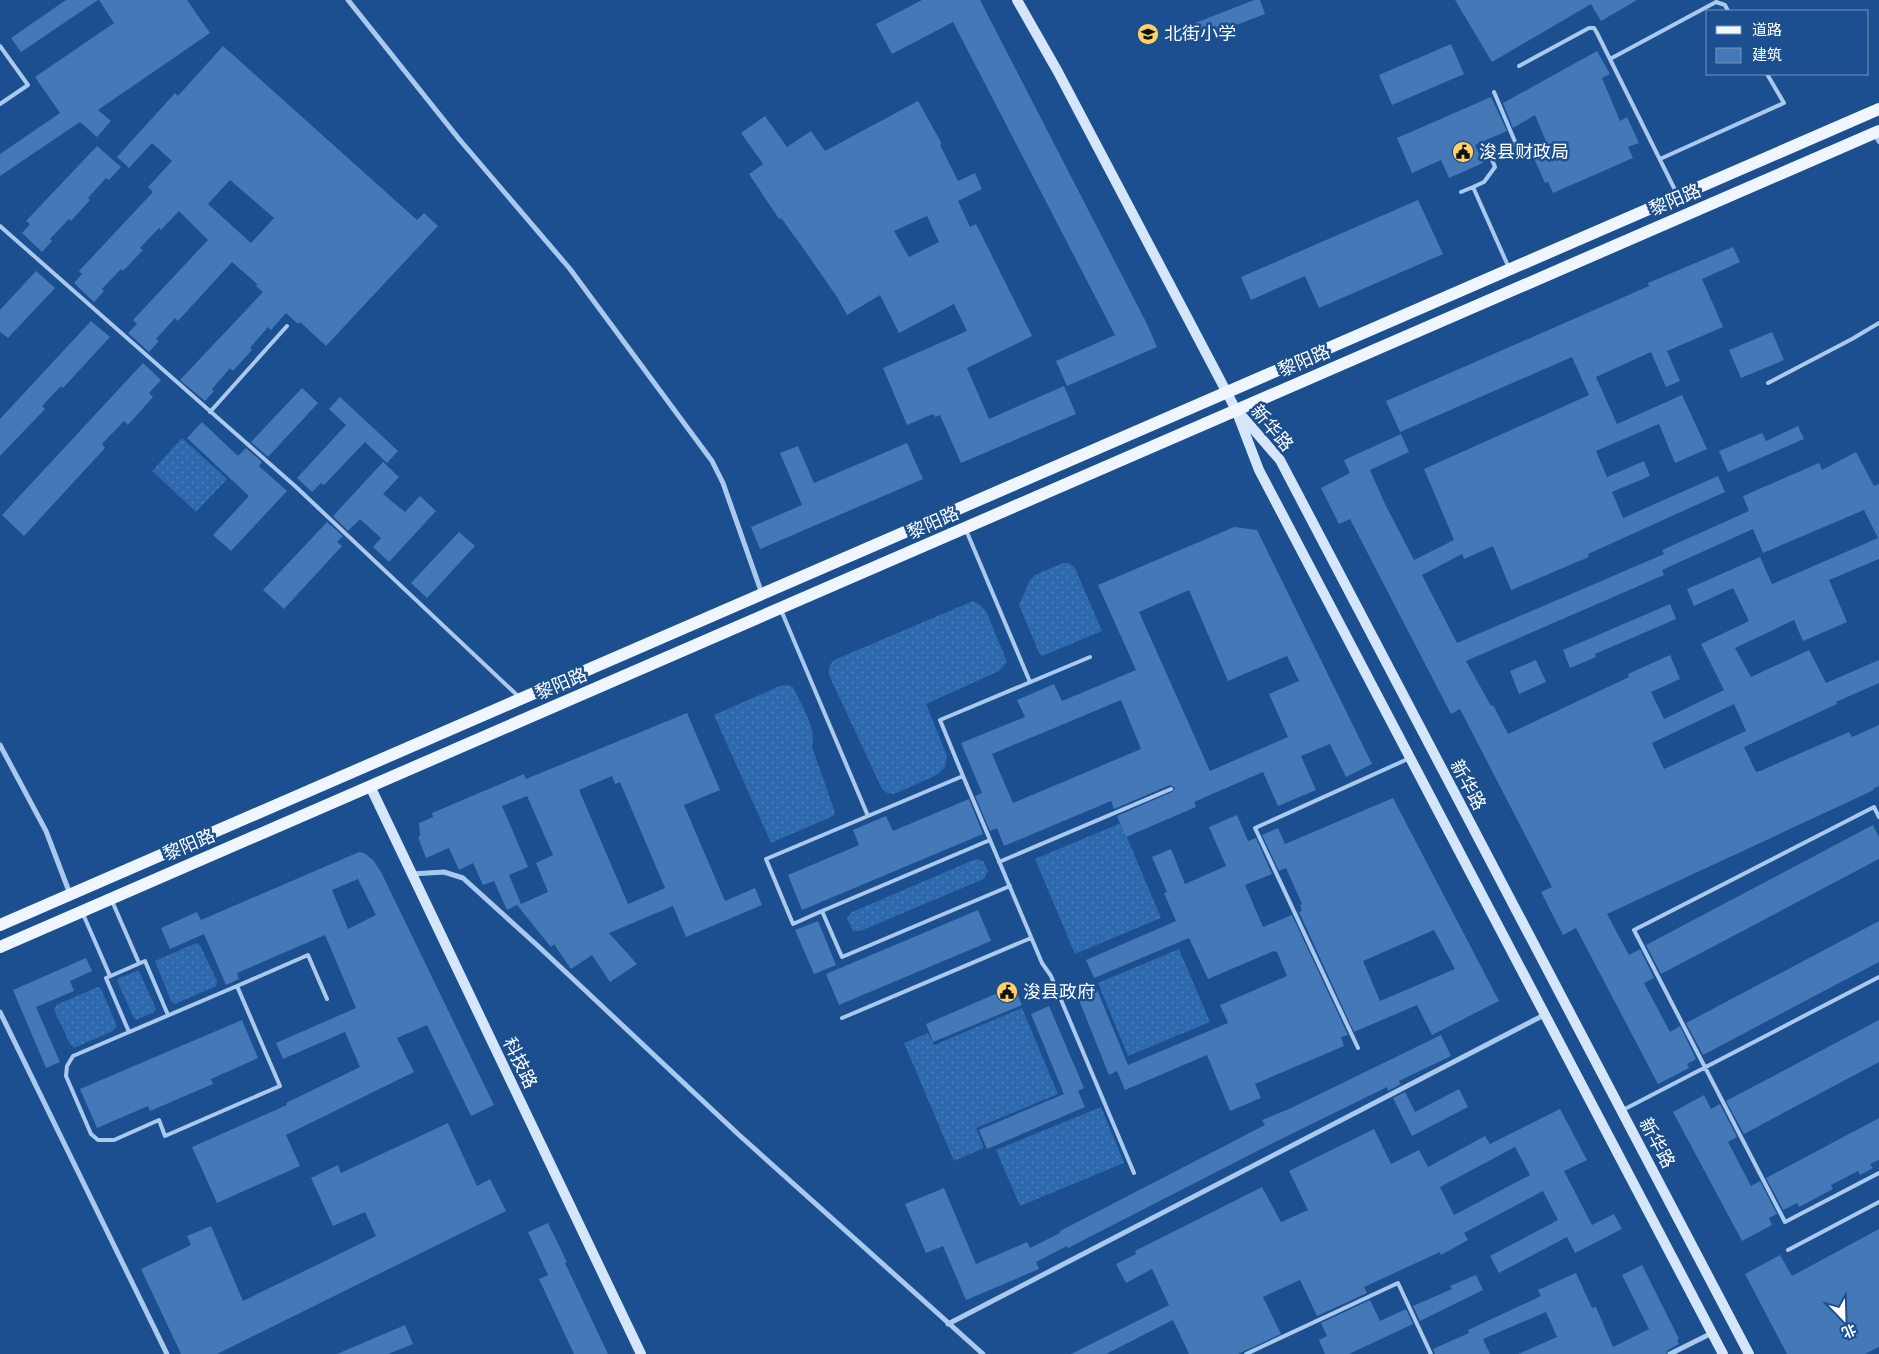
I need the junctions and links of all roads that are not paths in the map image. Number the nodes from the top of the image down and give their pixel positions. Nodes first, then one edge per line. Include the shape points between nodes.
1 (348, 0) edge
2 (1017, 0) edge
3 (1727, 10) edge
4 (0, 46) edge
5 (1610, 59) junction
6 (1520, 66) dead end
7 (1768, 75) edge
8 (1494, 92) dead end
9 (0, 104) edge
10 (1879, 109) edge
11 (1878, 135) edge
12 (1660, 158) junction
13 (1473, 187) junction
14 (1461, 192) dead end
15 (1678, 196) junction
16 (0, 226) edge
17 (1510, 270) junction
18 (1879, 323) edge
19 (287, 326) dead end
20 (1768, 383) dead end
21 (1227, 393) junction
22 (1236, 410) junction
23 (210, 412) junction
24 (965, 528) junction
25 (762, 595) junction
26 (780, 608) junction
27 (1090, 657) dead end
28 (1030, 682) junction
29 (522, 699) junction
30 (0, 745) edge
31 (1410, 758) junction
32 (963, 776) junction
33 (370, 786) junction
34 (1171, 790) dead end
35 (868, 816) junction
36 (1879, 817) edge
37 (990, 840) junction
38 (999, 862) junction
39 (412, 874) junction
40 (1010, 886) junction
41 (70, 895) junction
42 (111, 898) junction
43 (82, 911) junction
44 (822, 911) junction
45 (0, 926) edge
46 (1032, 938) junction
47 (0, 947) edge
48 (139, 963) junction
49 (110, 976) junction
50 (1879, 978) edge
51 (237, 986) junction
52 (327, 999) dead end
53 (0, 1012) edge
54 (168, 1015) junction
55 (1544, 1015) junction
56 (842, 1018) dead end
57 (129, 1032) junction
58 (1358, 1048) dead end
59 (1705, 1068) junction
60 (1621, 1111) junction
61 (1134, 1173) dead end
62 (1879, 1173) edge
63 (1879, 1202) edge
64 (1788, 1250) dead end
65 (948, 1324) junction
66 (1712, 1333) junction
67 (167, 1354) edge
68 (641, 1354) edge
69 (983, 1354) edge
70 (1246, 1354) edge
71 (1431, 1354) edge
72 (1670, 1354) edge
73 (1723, 1354) edge
74 (1749, 1354) edge

1 - 25 street via 570,269 712,462 723,483
2 - 21 main road
3 - 5 lane via 1716,2
4 - 9 lane via 28,85
5 - 6 lane via 1598,33 1589,28
5 - 12 lane
7 - 12 lane via 1784,103
8 - 13 lane via 1516,144 1490,155 1495,167 1484,182
10 - 15 main road, 黎阳路
11 - 22 main road, 黎阳路
12 - 15 lane
13 - 14 lane
13 - 17 lane
15 - 17 main road, 黎阳路
16 - 23 lane
17 - 21 main road, 黎阳路
18 - 20 lane
19 - 23 lane
21 - 22 main road
21 - 25 main road, 黎阳路
22 - 24 main road, 黎阳路
22 - 31 main road, 新华路 via 1259,470
22 - 60 main road, 新华路 via 1280,460
23 - 29 lane via 295,486
24 - 26 main road, 黎阳路
24 - 28 lane
25 - 29 main road, 黎阳路
26 - 33 main road, 黎阳路
26 - 35 lane
27 - 28 lane
28 - 32 lane via 940,720
29 - 41 main road, 黎阳路
30 - 41 street via 46,831
31 - 55 main road, 新华路
31 - 58 lane via 1255,828
32 - 35 lane
32 - 37 lane
33 - 39 main road, 科技路
33 - 42 main road, 黎阳路
34 - 38 lane
35 - 44 lane via 766,859 793,924
36 - 59 lane via 1874,806 1634,930
37 - 38 lane
37 - 44 lane
38 - 40 lane
39 - 65 street via 444,872 463,878
39 - 68 main road, 科技路
40 - 44 lane via 842,957
40 - 46 lane
41 - 45 main road, 黎阳路
42 - 43 main road, 黎阳路
42 - 48 lane
43 - 47 main road, 黎阳路
43 - 49 lane
46 - 56 lane
46 - 61 lane
48 - 49 lane
48 - 54 lane via 145,961
49 - 57 lane via 106,978
50 - 59 lane
51 - 52 lane via 308,955
51 - 54 lane
51 - 57 lane via 280,1086 165,1136 158,1120 114,1140 98,1140 91,1134 66,1076 67,1066 73,1056
53 - 67 street
54 - 57 lane
55 - 65 street
55 - 66 main road, 新华路
59 - 60 lane
59 - 62 lane via 1785,1222
60 - 74 main road, 新华路
63 - 64 lane
65 - 69 street
66 - 72 street
66 - 73 main road, 新华路
70 - 71 lane via 1398,1283

